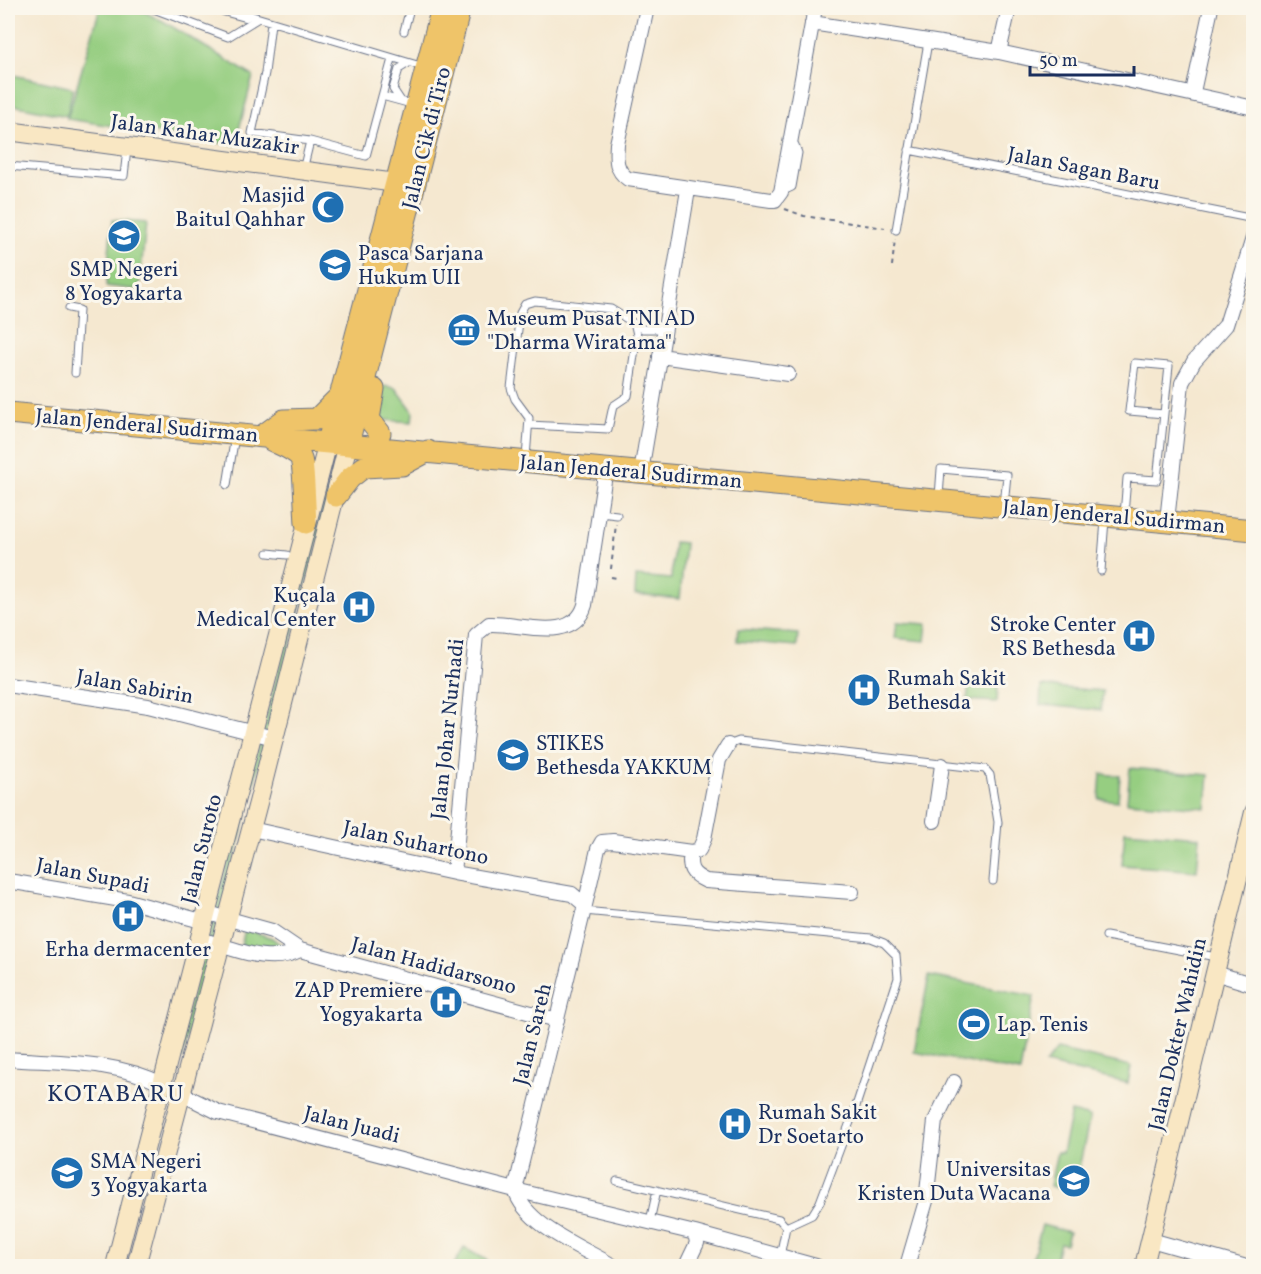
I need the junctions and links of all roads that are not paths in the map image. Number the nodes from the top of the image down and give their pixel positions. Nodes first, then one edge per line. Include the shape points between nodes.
1 (151, 8) edge
2 (224, 8) edge
3 (410, 8) edge
4 (442, 8) edge
5 (460, 8) edge
6 (647, 8) edge
7 (815, 8) edge
8 (1009, 8) edge
9 (1212, 8) edge
10 (251, 16) junction
11 (271, 23) junction
12 (812, 23) junction
13 (404, 31) dead end
14 (928, 42) junction
15 (999, 52) junction
16 (392, 59) junction
17 (417, 66) junction
18 (1193, 92) junction
19 (382, 96) junction
20 (409, 103) junction
21 (1254, 108) edge
22 (8, 130) edge
23 (310, 141) junction
24 (127, 146) junction
25 (909, 150) junction
26 (8, 166) edge
27 (303, 170) junction
28 (405, 184) junction
29 (688, 190) junction
30 (1254, 219) edge
31 (896, 230) road end
32 (1254, 236) edge
33 (69, 308) dead end
34 (635, 326) junction
35 (665, 329) junction
36 (660, 356) junction
37 (75, 373) dead end
38 (365, 373) junction
39 (788, 374) dead end
40 (340, 396) junction
41 (8, 412) edge
42 (1164, 414) junction
43 (530, 425) junction
44 (235, 433) junction
45 (380, 433) dead end
46 (262, 436) junction
47 (338, 443) junction
48 (428, 452) junction
49 (526, 461) junction
50 (606, 468) junction
51 (641, 472) junction
52 (227, 485) dead end
53 (336, 496) junction
54 (938, 500) junction
55 (1004, 506) junction
56 (600, 513) junction
57 (617, 515) road end
58 (1115, 516) junction
59 (1167, 521) junction
60 (306, 524) junction
61 (1254, 530) edge
62 (268, 553) dead end
63 (287, 555) dead end
64 (1101, 571) dead end
65 (8, 686) edge
66 (255, 733) junction
67 (274, 738) junction
68 (728, 745) joint
69 (942, 765) junction
70 (1254, 812) edge
71 (934, 821) dead end
72 (251, 829) junction
73 (691, 852) junction
74 (1248, 861) edge
75 (454, 873) junction
76 (8, 881) edge
77 (993, 881) dead end
78 (852, 892) dead end
79 (585, 908) junction
80 (227, 919) junction
81 (204, 925) junction
82 (1106, 936) dead end
83 (220, 945) junction
84 (300, 950) junction
85 (1217, 965) junction
86 (1254, 985) edge
87 (557, 1020) junction
88 (8, 1059) edge
89 (954, 1082) dead end
90 (162, 1084) junction
91 (182, 1094) junction
92 (617, 1181) dead end
93 (515, 1190) junction
94 (657, 1190) junction
95 (650, 1221) junction
96 (786, 1227) junction
97 (695, 1233) junction
98 (1151, 1240) junction
99 (780, 1256) junction
100 (115, 1266) edge
101 (136, 1266) edge
102 (613, 1266) edge
103 (686, 1266) edge
104 (816, 1266) edge
105 (907, 1266) edge
106 (1144, 1266) edge
107 (1243, 1266) edge

1 - 10 lane via 228,37
2 - 10 street
3 - 13 lane
4 - 17 main road, Jalan Cik di Tiro
5 - 28 main road, Jalan Cik di Tiro
6 - 29 street via 616,163 628,179
7 - 12 street
8 - 15 street
9 - 18 street
10 - 11 lane
11 - 16 lane
11 - 23 lane via 266,73 252,133
12 - 14 street
12 - 29 street via 778,196
14 - 15 street
14 - 25 lane
15 - 18 street
16 - 17 lane
16 - 19 lane
17 - 20 main road, Jalan Cik di Tiro
18 - 21 street
19 - 20 lane
19 - 23 lane via 366,156
20 - 28 main road, Jalan Cik di Tiro
22 - 24 main road, Jalan Kahar Muzakir
23 - 27 lane
24 - 26 lane via 124,176
24 - 27 main road, Jalan Kahar Muzakir
25 - 30 lane, Jalan Sagan Baru
25 - 31 lane
27 - 28 main road, Jalan Kahar Muzakir
28 - 38 main road, Jalan Cik di Tiro
28 - 40 main road, Jalan Cik di Tiro
29 - 35 street
32 - 59 street via 1226,325 1194,361 1182,383
33 - 37 lane via 79,310
34 - 35 lane
34 - 43 lane via 628,396 613,406 608,429
34 - 43 lane via 611,309 536,301 525,304 520,313 510,382 514,399 528,413
35 - 36 street
36 - 39 street
36 - 51 street
38 - 45 main road via 374,389 369,419
38 - 47 main road, Jalan Cik di Tiro
40 - 46 main road via 316,419 284,420
40 - 47 main road, Jalan Cik di Tiro
41 - 44 main road, Jalan Jenderal Sudirman
42 - 42 lane via 1169,366 1135,363 1129,411
42 - 58 lane via 1157,480 1127,478
43 - 49 lane
44 - 46 main road, Jalan Jenderal Sudirman
44 - 52 lane
46 - 47 main road, Jalan Jenderal Sudirman
46 - 60 main road via 303,460
47 - 48 main road, Jalan Jenderal Sudirman
47 - 53 main road, Jalan Suroto
47 - 60 main road, Jalan Suroto
48 - 49 main road, Jalan Jenderal Sudirman
48 - 53 main road via 397,466 364,466
49 - 50 main road, Jalan Jenderal Sudirman
50 - 51 main road, Jalan Jenderal Sudirman
50 - 56 street, Jalan Johar Nurhadi
51 - 54 main road, Jalan Jenderal Sudirman
53 - 67 main road, Jalan Suroto
54 - 55 main road, Jalan Jenderal Sudirman
54 - 55 lane via 941,469 1007,475
55 - 58 main road, Jalan Jenderal Sudirman
56 - 57 lane
56 - 75 street, Jalan Johar Nurhadi via 585,605 577,619 550,629 489,624 476,635
58 - 59 main road, Jalan Jenderal Sudirman
58 - 64 lane via 1103,549
59 - 61 main road, Jalan Jenderal Sudirman
60 - 66 main road, Jalan Suroto
62 - 63 lane
65 - 66 street, Jalan Sabirin via 148,706
66 - 67 street, Jalan Sabirin
66 - 81 main road, Jalan Suroto
67 - 72 main road, Jalan Suroto
68 - 69 lane via 739,741
68 - 73 street via 719,760 704,839 699,850
69 - 71 street
69 - 77 lane via 985,770 990,775 998,822
70 - 74 main road, Jalan Dokter Wahidin
72 - 75 street, Jalan Suhartono
72 - 80 main road, Jalan Suroto
73 - 78 street via 690,870 706,880
73 - 79 street, Jalan Sareh via 602,842 597,849
74 - 85 main road, Jalan Dokter Wahidin
75 - 79 street, Jalan Suhartono via 572,894
76 - 81 street, Jalan Supadi via 128,901
79 - 87 street, Jalan Sareh
79 - 96 lane via 871,938 892,949 899,964 898,978 820,1202 812,1215
80 - 81 street, Jalan Hadidarsono
80 - 83 main road, Jalan Suroto
80 - 84 street, Jalan Hadidarsono via 272,932
81 - 83 street
81 - 90 main road, Jalan Suroto
82 - 85 lane
83 - 84 street via 271,958
83 - 91 main road, Jalan Suroto
84 - 87 street, Jalan Hadidarsono
85 - 86 street
85 - 98 main road, Jalan Dokter Wahidin
87 - 93 street, Jalan Sareh
88 - 90 street via 113,1066
89 - 105 street via 935,1121 926,1201
90 - 91 main road
90 - 100 main road, Jalan Suroto
91 - 93 street, Jalan Juadi via 218,1112
91 - 101 main road, Jalan Suroto
92 - 94 lane
93 - 95 street, Jalan Juadi
93 - 102 street via 518,1201 536,1220
94 - 95 lane
94 - 96 lane via 774,1217
95 - 97 street, Jalan Juadi
96 - 99 lane
97 - 99 street, Jalan Juadi
97 - 103 street via 697,1243
98 - 106 main road, Jalan Dokter Wahidin
98 - 107 street
99 - 104 street, Jalan Juadi

